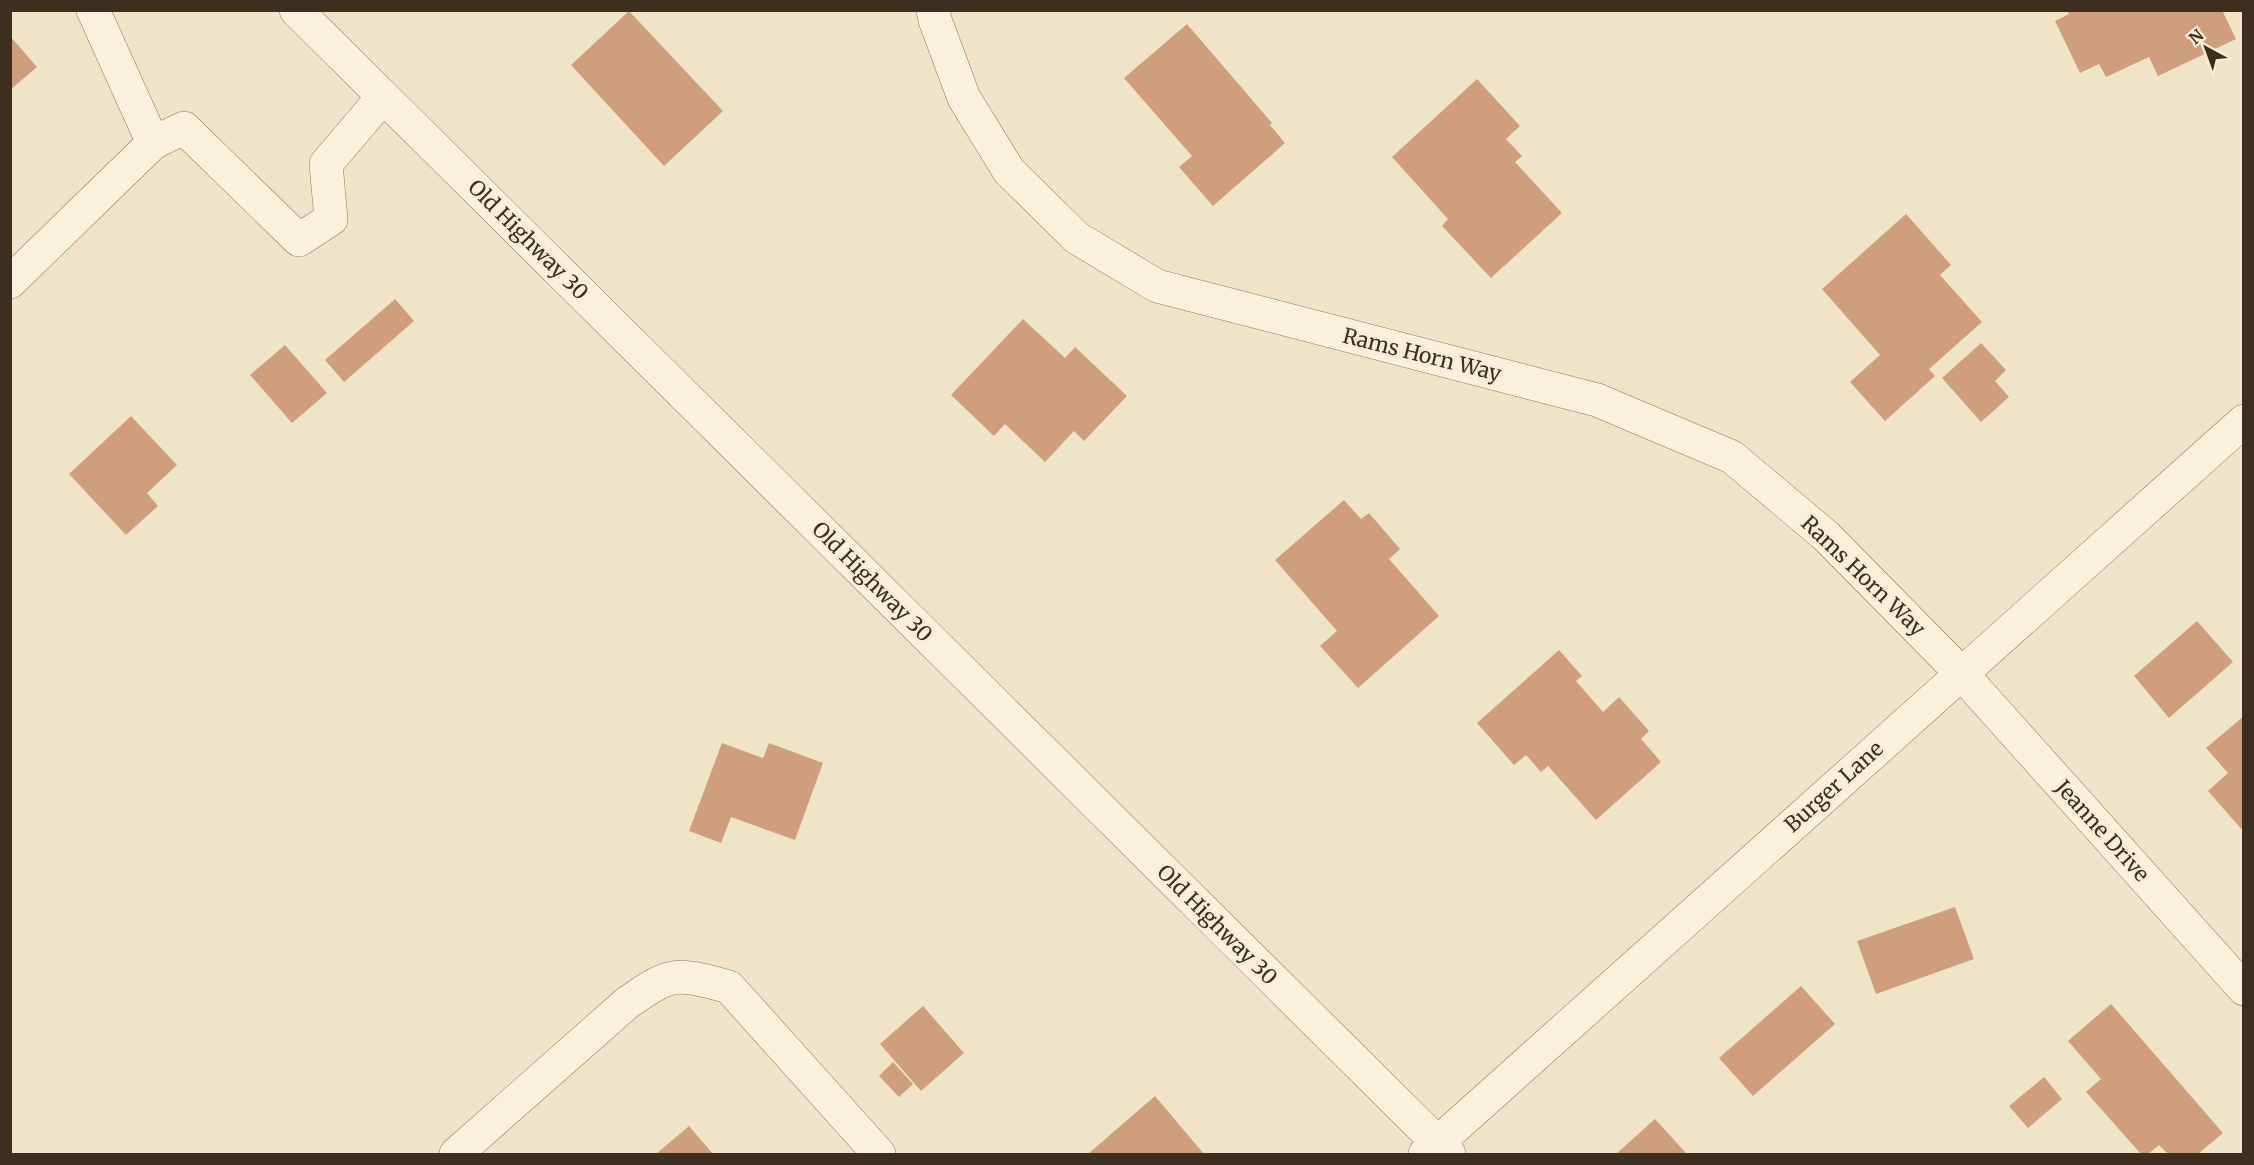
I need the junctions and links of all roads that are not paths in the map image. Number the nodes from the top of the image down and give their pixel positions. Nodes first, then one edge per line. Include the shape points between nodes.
1 (93, 10) edge
2 (296, 10) edge
3 (933, 10) edge
4 (383, 97) junction
5 (153, 142) junction
6 (10, 282) edge
7 (2244, 421) edge
8 (1961, 673) junction
9 (2244, 989) edge
10 (1437, 1151) edge
11 (456, 1155) edge
12 (879, 1155) edge

1 - 5 street
2 - 4 street, Old Highway 30
3 - 8 street, Rams Horn Way via 964,98 1009,171 1077,238 1157,286 1597,400 1732,457 1826,536
4 - 5 street via 326,164 331,219 299,240 184,128
4 - 10 street, Old Highway 30
5 - 6 street
7 - 8 street, Burger Lane
8 - 9 street, Jeanne Drive
8 - 10 street, Burger Lane
11 - 12 street via 627,1003 674,977 729,987

